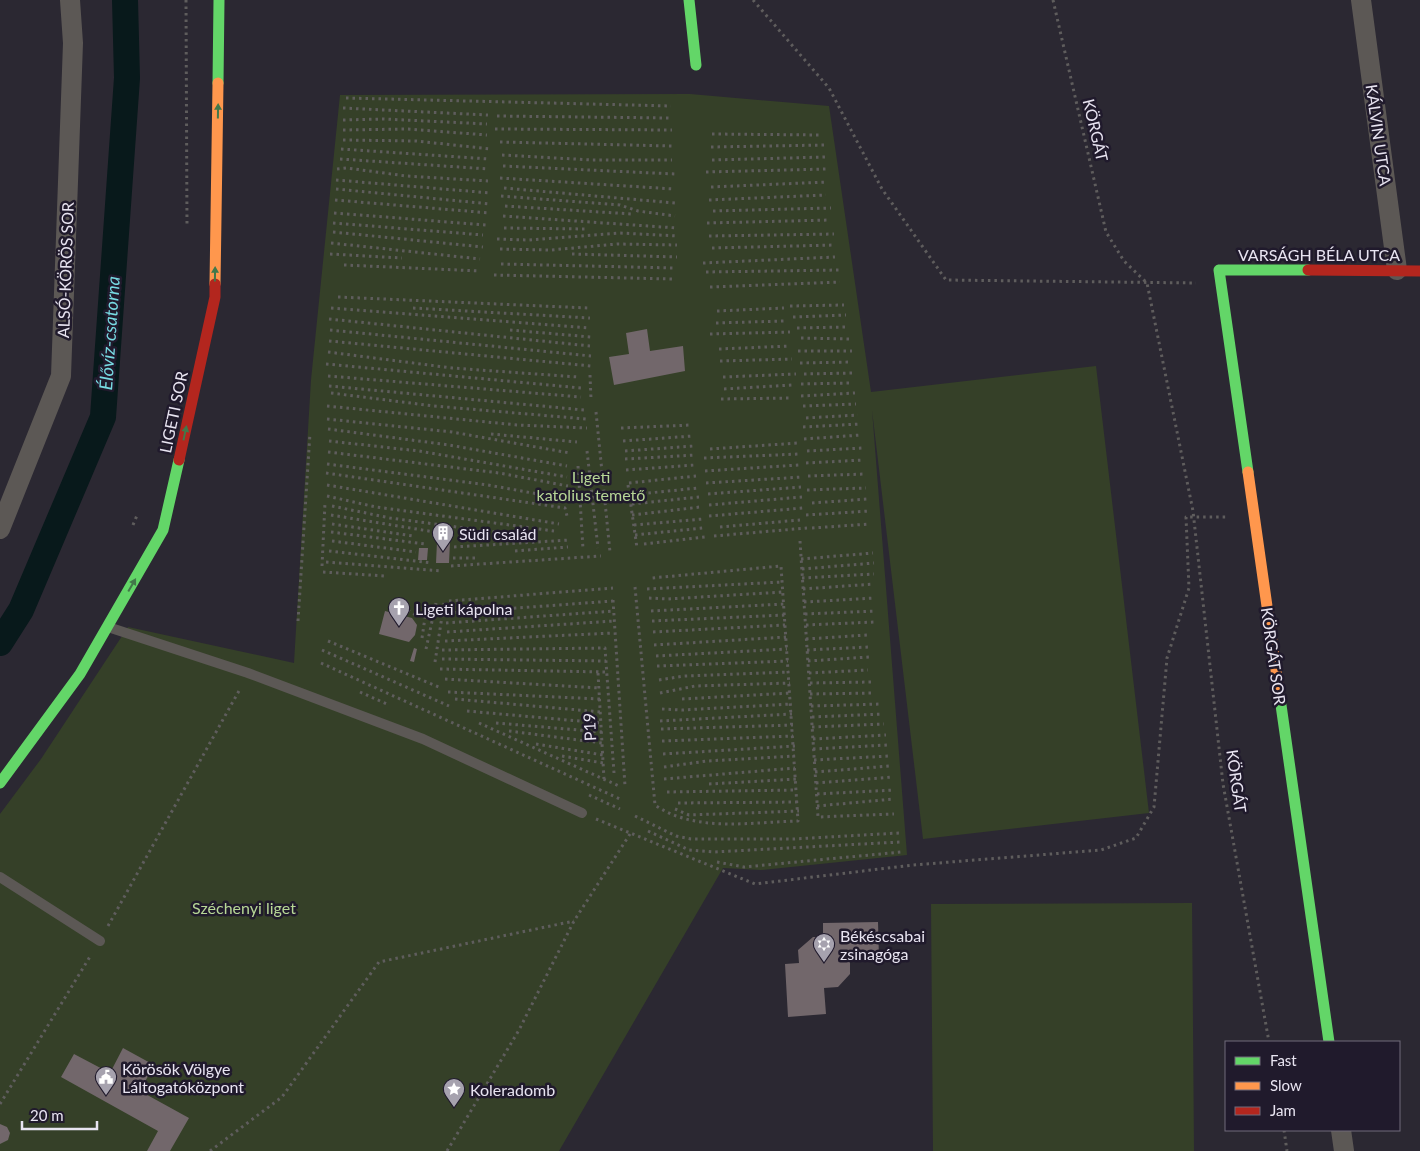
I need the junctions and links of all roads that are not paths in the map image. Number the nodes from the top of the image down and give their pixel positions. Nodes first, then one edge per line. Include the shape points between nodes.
1 (70, 0) edge
2 (219, 0) edge
3 (689, 0) edge
4 (1360, 0) edge
5 (696, 65) dead end
6 (1219, 270) joint
7 (1397, 270) junction
8 (1420, 272) edge
9 (0, 529) edge
10 (108, 627) junction
11 (0, 783) edge
12 (582, 813) road end
13 (0, 878) edge
14 (100, 941) road end
15 (1329, 1041) edge
16 (1341, 1131) edge
17 (1344, 1151) edge

1 - 9 street, ALSÓ-KÖRÖS SOR via 73,43 61,376
10 -> 2 street, LIGETI SOR via 164,530 215,298
3 - 5 street
4 - 7 street, KÁLVIN UTCA
6 - 7 street, VARSÁGH BÉLA UTCA
6 - 15 street, KÖRGÁT SOR
7 - 8 street, VARSÁGH BÉLA UTCA
10 - 11 street, LIGETI SOR via 80,674
10 - 12 lane via 248,673 422,739
13 - 14 lane
16 - 17 street

